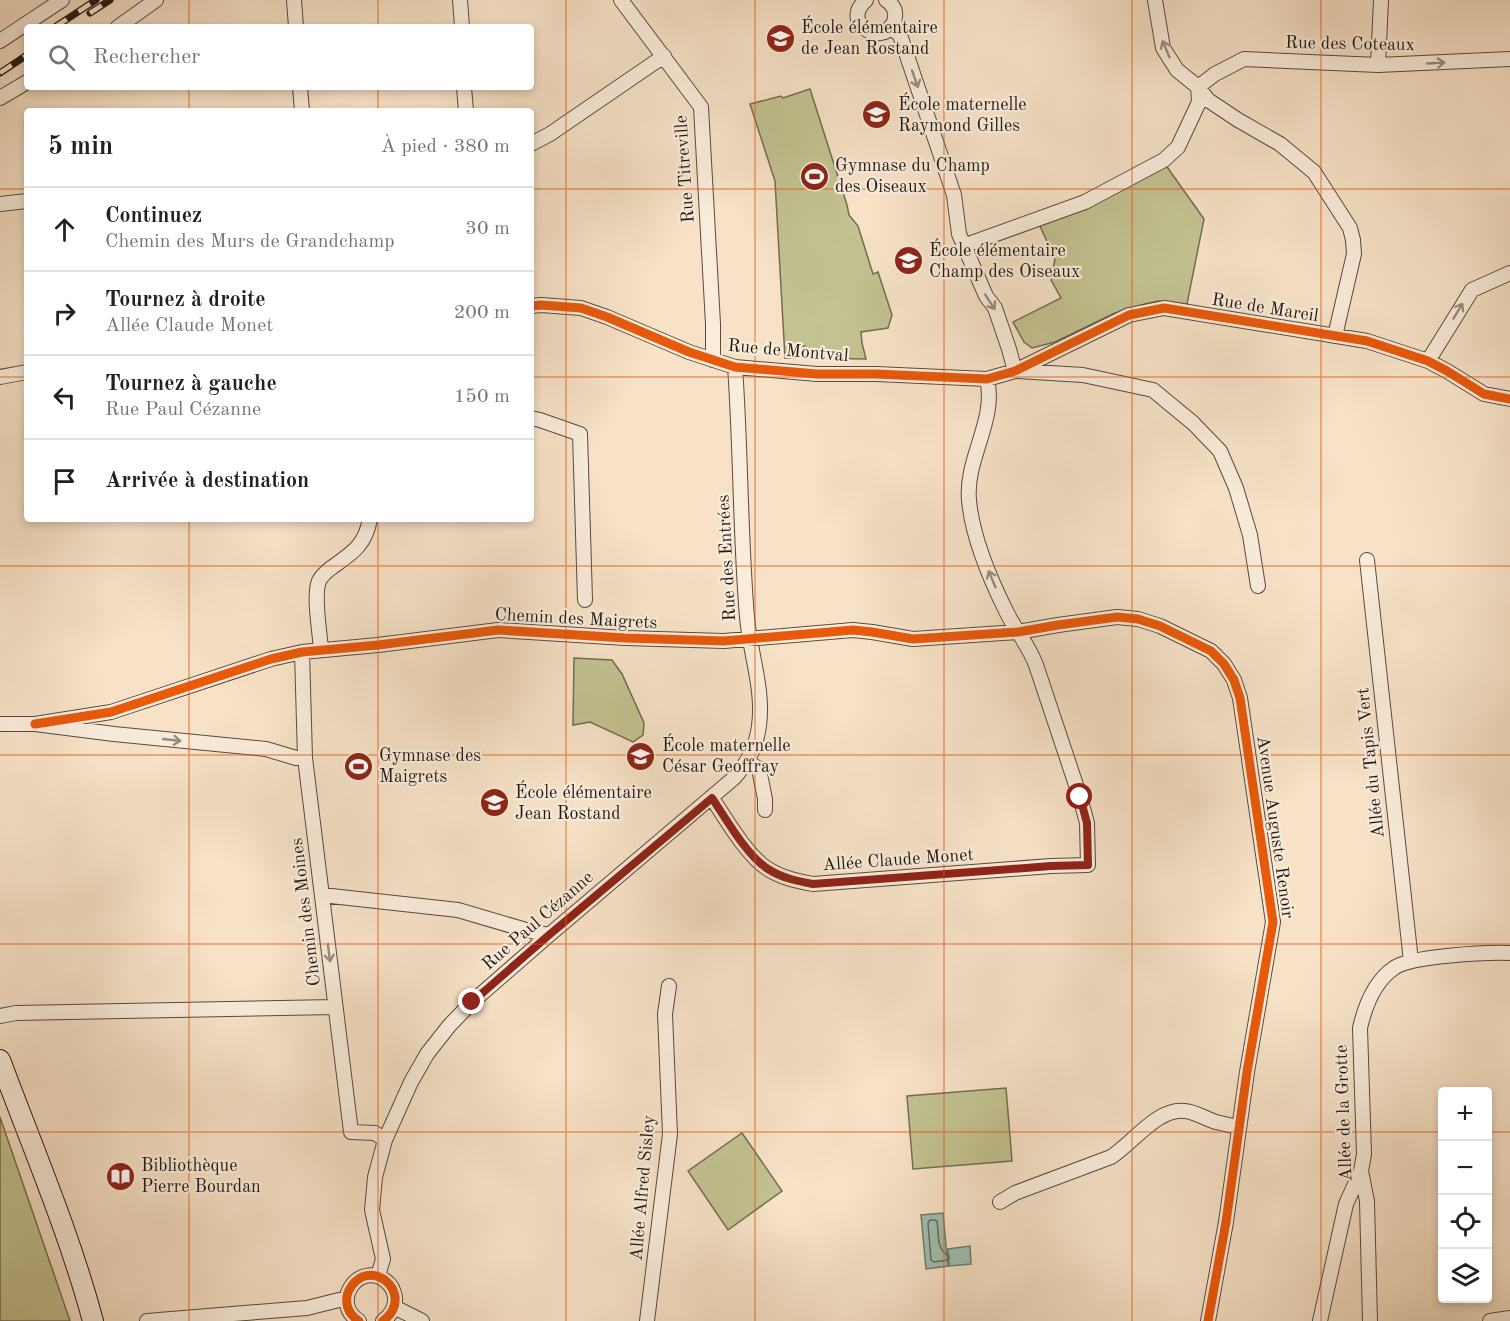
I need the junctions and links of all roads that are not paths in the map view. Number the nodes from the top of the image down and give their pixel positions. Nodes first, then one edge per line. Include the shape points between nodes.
1 (62, 0) edge
2 (156, 0) edge
3 (294, 0) edge
4 (460, 0) edge
5 (621, 0) edge
6 (1155, 0) edge
7 (1381, 0) edge
8 (860, 2) edge
9 (895, 2) edge
10 (26, 24) edge
11 (122, 24) edge
12 (296, 24) edge
13 (462, 24) edge
14 (24, 25) edge
15 (890, 27) junction
16 (0, 41) edge
17 (664, 56) junction
18 (1510, 59) edge
19 (1378, 65) junction
20 (24, 84) edge
21 (1198, 87) junction
22 (300, 90) edge
23 (464, 90) edge
24 (0, 98) edge
25 (302, 108) edge
26 (466, 108) edge
27 (534, 142) edge
28 (24, 201) edge
29 (0, 204) edge
30 (963, 246) junction
31 (1510, 273) edge
32 (534, 306) edge
33 (1335, 336) junction
34 (713, 360) junction
35 (1428, 361) junction
36 (735, 367) junction
37 (1015, 371) junction
38 (24, 373) edge
39 (0, 377) edge
40 (987, 379) junction
41 (1510, 399) edge
42 (534, 419) edge
43 (369, 522) edge
44 (1367, 560) dead end
45 (1258, 586) dead end
46 (585, 600) dead end
47 (1018, 632) junction
48 (750, 640) junction
49 (321, 650) junction
50 (302, 652) junction
51 (0, 724) edge
52 (35, 724) junction
53 (305, 758) junction
54 (748, 762) junction
55 (712, 798) junction
56 (765, 810) dead end
57 (322, 895) junction
58 (549, 935) junction
59 (1510, 953) edge
60 (1411, 961) junction
61 (669, 986) dead end
62 (335, 1007) junction
63 (0, 1016) edge
64 (0, 1060) edge
65 (1239, 1127) junction
66 (385, 1140) junction
67 (1361, 1171) junction
68 (1000, 1202) dead end
69 (378, 1276) junction
70 (346, 1298) junction
71 (394, 1307) junction
72 (1510, 1318) edge
73 (93, 1321) edge
74 (147, 1321) edge
75 (359, 1321) edge
76 (383, 1321) edge
77 (422, 1321) edge
78 (647, 1321) edge
79 (1208, 1321) edge
80 (1320, 1321) edge
81 (1370, 1321) edge
82 (1490, 1321) edge

1 - 10 street
2 - 11 street
3 - 12 street
4 - 13 street
5 - 17 street, Rue Titreville
21 -> 6 street via 1177,70 1163,48
7 - 19 street
8 - 15 street via 858,15 864,29 874,34
9 - 15 street via 895,18
14 - 16 street
15 -> 30 street via 900,35 947,173
17 - 27 street
17 - 34 street, Rue Titreville via 701,107
19 -> 18 street, Rue des Coteaux
19 - 21 street, Rue des Coteaux via 1244,58
20 - 24 street
21 - 30 street via 1198,102 1178,147 1164,160 1085,202
21 - 33 street via 1208,100 1280,144 1314,172 1350,228 1354,254
22 - 25 street
23 - 26 street
28 - 29 street
30 -> 37 street via 995,308
35 -> 31 street via 1472,290
32 - 34 street, Rue de Montval via 581,308
33 - 35 street, Rue de Mareil via 1367,341
33 - 37 street, Rue de Mareil via 1164,308 1129,315
34 - 36 street, Rue de Montval
35 - 41 street, Rue de Mareil via 1484,394
36 - 40 street, Rue de Montval via 817,374
36 - 48 street, Rue des Entrées
37 - 40 street, Rue de Montval
37 - 45 street via 1083,375 1153,390 1193,423 1220,451 1236,488 1250,535
38 - 39 street
47 -> 40 street via 982,555 969,500 969,477 986,418
42 - 46 street via 580,434
43 - 49 street via 363,542 323,574 318,583
44 - 60 street, Allée du Tapis Vert
47 - 48 street, Chemin des Maigrets via 913,639 853,630
47 - 55 street, Allée Claude Monet via 1036,665 1080,797 1087,823 1088,865 813,884 766,869 747,850
47 - 65 street, Avenue Auguste Renoir via 1117,617 1138,619 1211,651 1234,680 1240,698 1273,922
48 - 49 street, Chemin des Maigrets via 498,630
48 - 54 street, Rue des Entrées via 759,725
49 - 50 street, Chemin des Maigrets
50 - 52 street, Chemin des Maigrets via 271,658 111,712
50 - 53 street, Chemin des Moines
51 - 52 street
52 -> 53 street via 266,749
53 - 57 street, Chemin des Moines
54 - 55 street, Rue Paul Cézanne
54 - 56 street via 759,769
55 - 58 street, Rue Paul Cézanne
57 - 58 street via 458,910
57 -> 62 street, Chemin des Moines
58 - 66 street, Rue Paul Cézanne via 449,1026 411,1082
59 - 60 street
60 - 67 street, Allée de la Grotte via 1395,967 1382,980 1371,996 1360,1028 1364,1154
61 - 78 street, Allée Alfred Sisley via 665,1014 670,1134
62 - 63 street
62 - 66 street, Chemin des Moines via 351,1132 375,1133
64 - 73 main road via 61,1222
65 - 68 street via 1188,1111 1168,1113 1111,1157
65 - 79 street, Avenue Auguste Renoir
66 - 69 street, Rue Paul Cézanne via 375,1177 372,1210 383,1259
67 - 80 street via 1346,1204
67 - 81 street, Allée de la Grotte via 1367,1202
69 - 70 street via 357,1280
69 - 71 street via 393,1288
70 - 74 street via 307,1308
70 - 75 street via 350,1312
71 - 76 street
71 - 77 street
72 - 82 street

